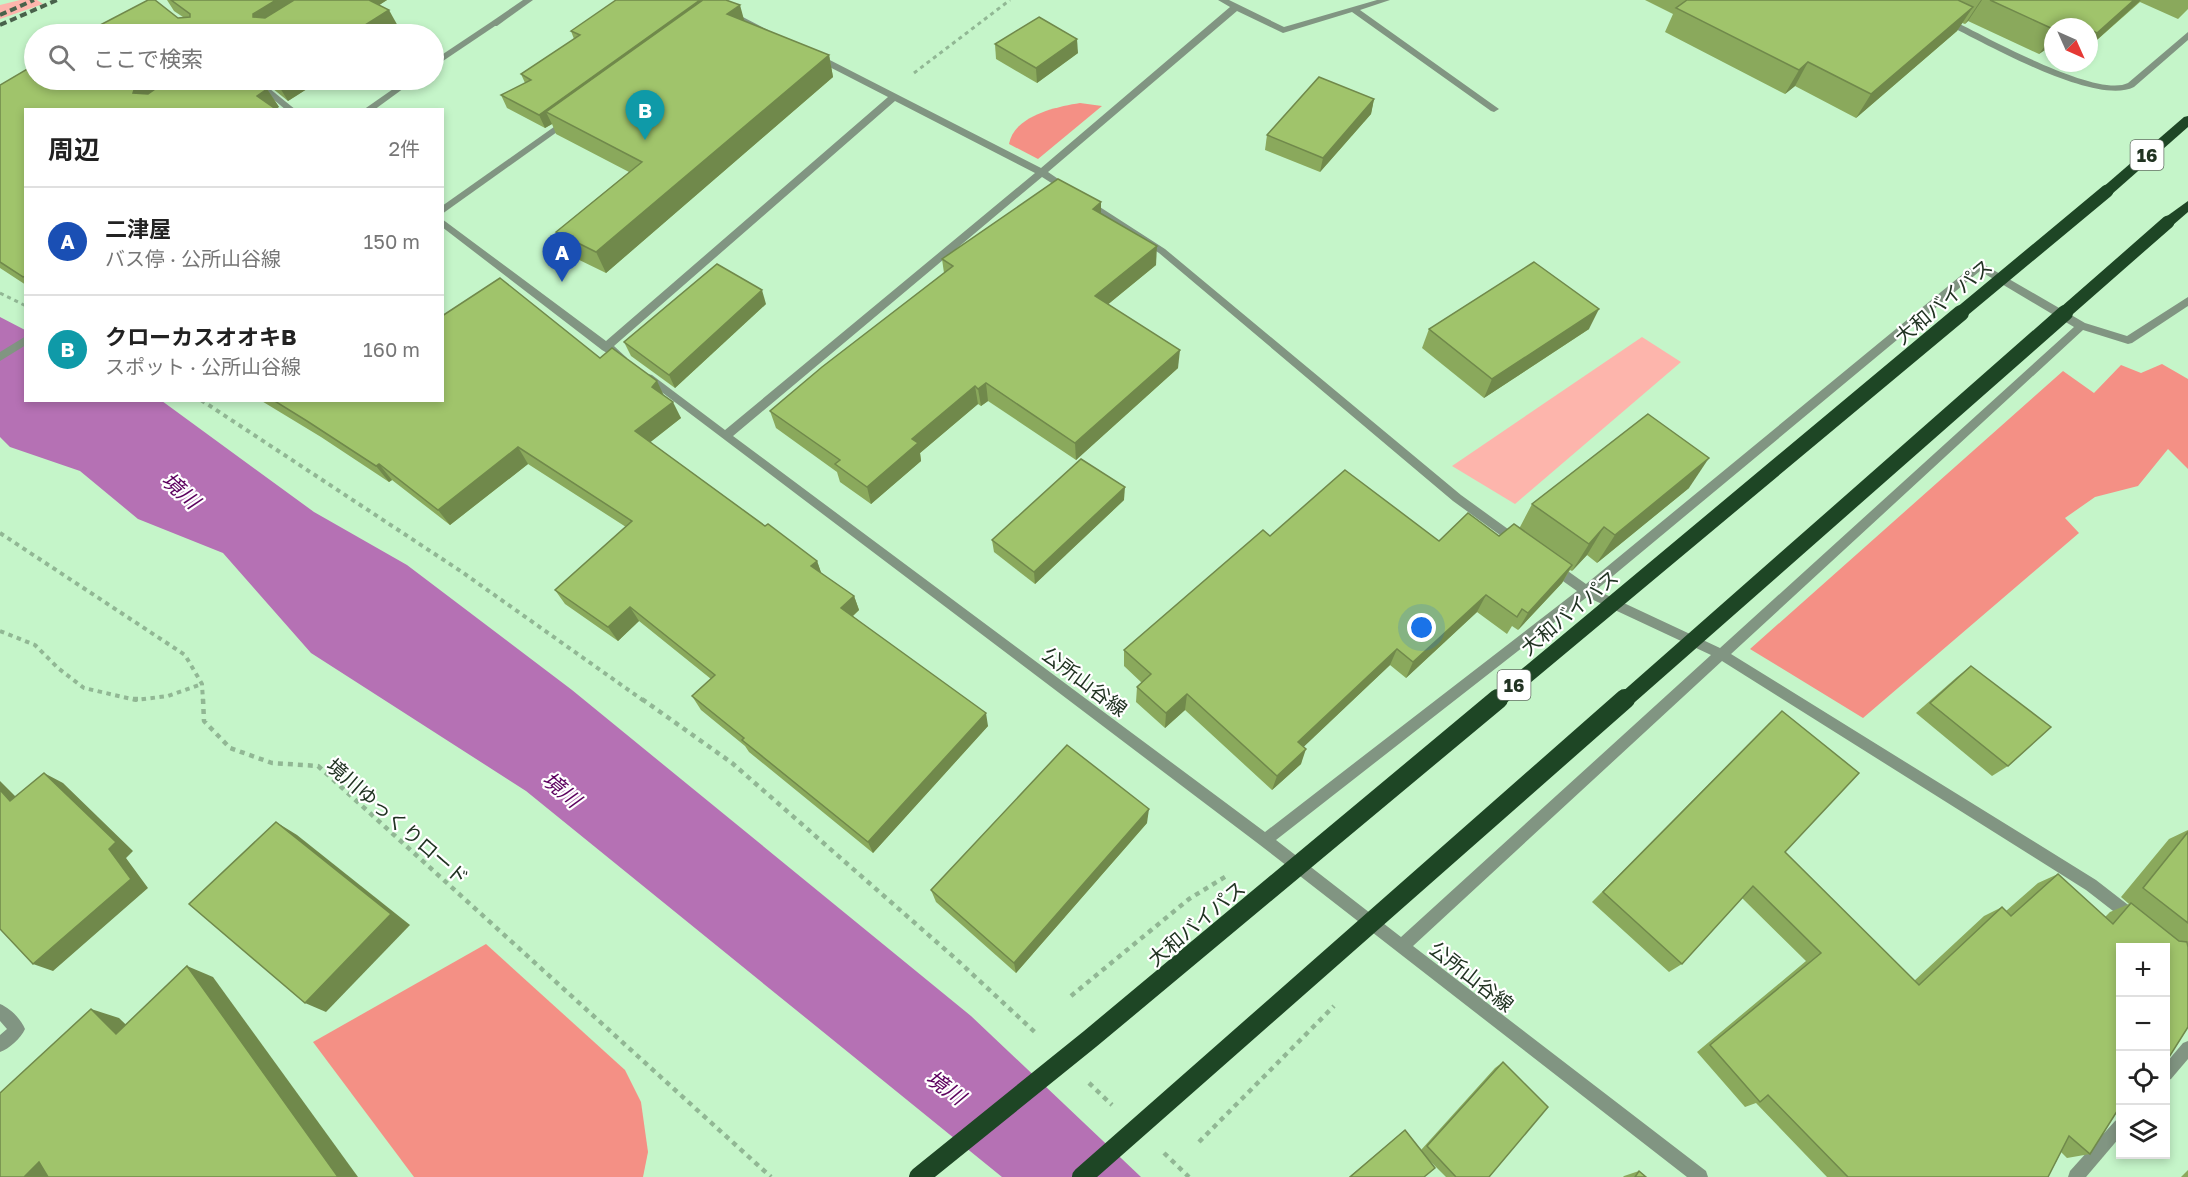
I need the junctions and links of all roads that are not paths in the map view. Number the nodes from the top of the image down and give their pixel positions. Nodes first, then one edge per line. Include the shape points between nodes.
1 (529, 0) edge
2 (703, 0) edge
3 (1222, 0) edge
4 (1386, 0) edge
5 (1236, 7) junction
6 (1353, 9) junction
7 (1934, 15) edge
8 (772, 34) edge
9 (2188, 35) edge
10 (803, 50) edge
11 (444, 57) edge
12 (267, 90) edge
13 (396, 90) edge
14 (895, 96) junction
15 (289, 108) edge
16 (369, 108) edge
17 (1494, 109) dead end
18 (577, 113) edge
19 (2188, 115) edge
20 (2188, 120) edge
21 (2168, 137) junction
22 (1042, 172) junction
23 (2188, 205) edge
24 (444, 210) edge
25 (444, 224) edge
26 (2188, 301) edge
27 (2081, 326) junction
28 (24, 341) edge
29 (606, 347) junction
30 (0, 357) edge
31 (725, 436) junction
32 (1522, 545) edge
33 (1540, 558) edge
34 (1586, 591) junction
35 (1721, 654) junction
36 (1265, 840) junction
37 (2144, 927) edge
38 (1402, 946) junction
39 (0, 1011) edge
40 (0, 1045) edge
41 (2188, 1048) edge
42 (2170, 1069) edge
43 (2116, 1131) edge
44 (919, 1177) edge
45 (1082, 1177) edge
46 (1700, 1177) edge
47 (2076, 1177) edge

1 - 11 street
2 - 8 street via 715,12
3 - 5 street
4 - 6 street
5 - 6 street via 1283,30
5 - 22 street
6 - 17 street
7 - 9 street via 2074,81 2113,90 2127,88
10 - 14 street
12 - 15 street
13 - 16 street
14 - 22 street
14 - 29 street
18 - 24 street
19 - 21 highway, 16
20 - 21 highway, 大和バイパス / 16
21 - 44 highway, 大和バイパス / 16, bridge via 1090,1039
22 - 31 street
22 - 32 street via 1162,251 1448,491
23 - 45 highway, bridge
25 - 29 street, 公所山谷線
26 - 27 street via 2128,340
27 - 34 street via 1979,266
27 - 35 street
28 - 30 street
29 - 31 street, 公所山谷線
31 - 36 street, 公所山谷線
33 - 34 street
34 - 35 street
34 - 36 street
35 - 37 street via 2091,885
35 - 38 street
36 - 38 street, 公所山谷線
38 - 46 street, 公所山谷線
39 - 40 street via 18,1029
41 - 42 street
43 - 47 street

